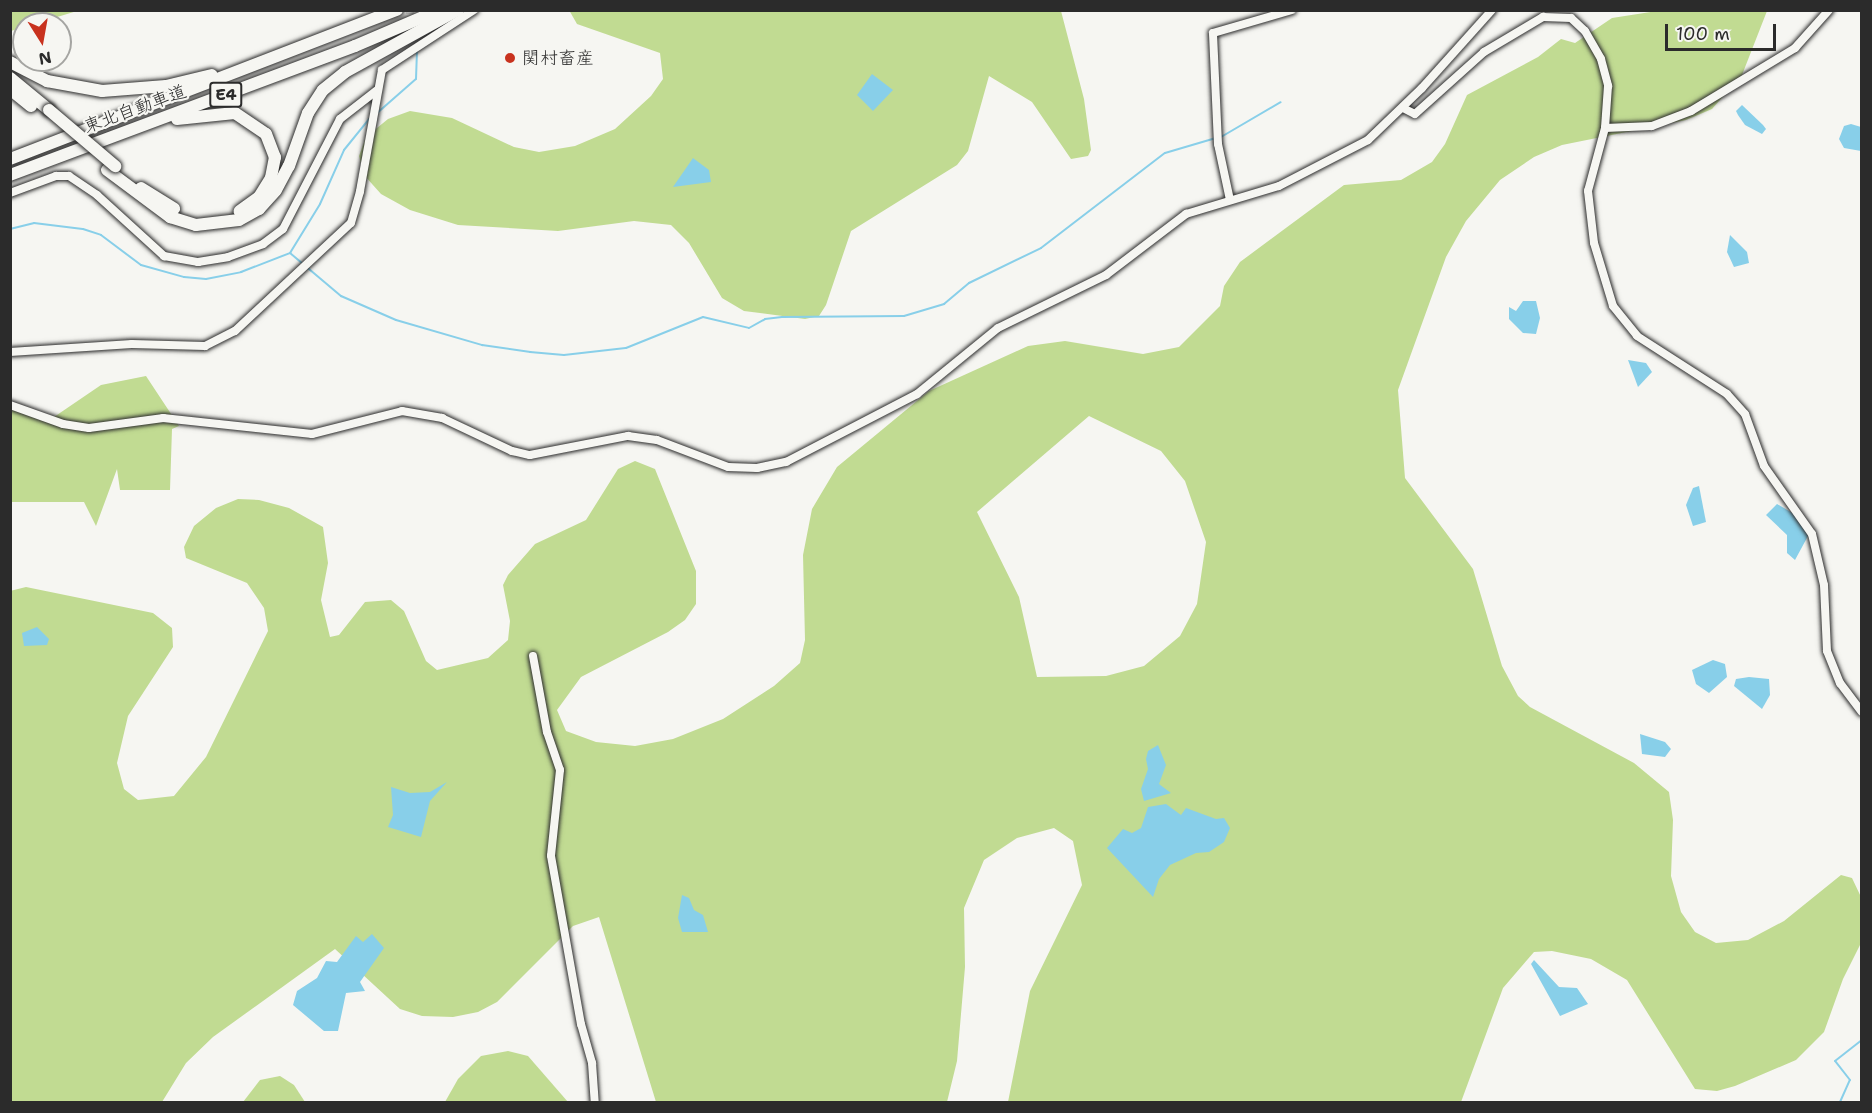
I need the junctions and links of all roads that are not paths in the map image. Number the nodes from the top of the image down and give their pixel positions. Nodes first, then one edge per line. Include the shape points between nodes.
1 (398, 10) edge
2 (439, 10) edge
3 (458, 10) edge
4 (474, 10) edge
5 (1292, 10) edge
6 (1492, 10) edge
7 (1828, 10) edge
8 (296, 50) junction
9 (10, 62) edge
10 (10, 78) edge
11 (10, 89) edge
12 (376, 91) junction
13 (1403, 108) junction
14 (45, 112) junction
15 (144, 125) junction
16 (1605, 128) junction
17 (10, 159) edge
18 (111, 168) junction
19 (10, 175) edge
20 (10, 193) edge
21 (1230, 200) junction
22 (10, 352) edge
23 (10, 405) edge
24 (533, 656) dead end
25 (1862, 712) edge
26 (596, 1102) edge

1 - 8 highway, 東北自動車道 / E4
2 - 15 highway, 東北自動車道 / E4
3 - 18 highway via 345,72 323,90 308,113 290,166 276,190 259,209 239,220 195,225 170,217
4 - 12 street via 422,43 409,46 382,70
5 - 21 street via 1213,33 1218,144
6 - 13 street
7 - 16 street via 1796,48 1690,111 1652,126
8 - 9 highway via 207,77 126,90 72,87 47,81
8 - 17 highway, 東北自動車道 / E4
10 - 14 highway
11 - 14 highway
12 - 20 street via 349,110 331,132 283,229 263,244 228,257 198,262 164,256 97,195 69,176 56,176
12 - 22 street via 374,122 351,223 235,331 205,346 132,344
13 - 16 street via 1415,114 1484,52 1531,22 1553,15 1576,22 1598,53 1608,86
13 - 21 street via 1368,140 1332,161 1279,186
14 - 18 highway
15 - 18 highway via 214,113 247,118 258,125 272,144 272,178 259,197 244,209 202,218 166,206
15 - 19 highway, 東北自動車道 / E4
16 - 25 street via 1588,190 1594,243 1613,306 1637,336 1728,394 1745,414 1764,466 1812,534 1822,573 1827,651 1840,683
21 - 23 street via 1186,214 1106,275 998,328 917,394 786,462 757,468 728,466 657,440 628,436 530,455 512,451 442,418 402,411 312,434 163,418 89,428 63,424
24 - 26 street via 547,732 560,770 551,856 580,1024 592,1063

